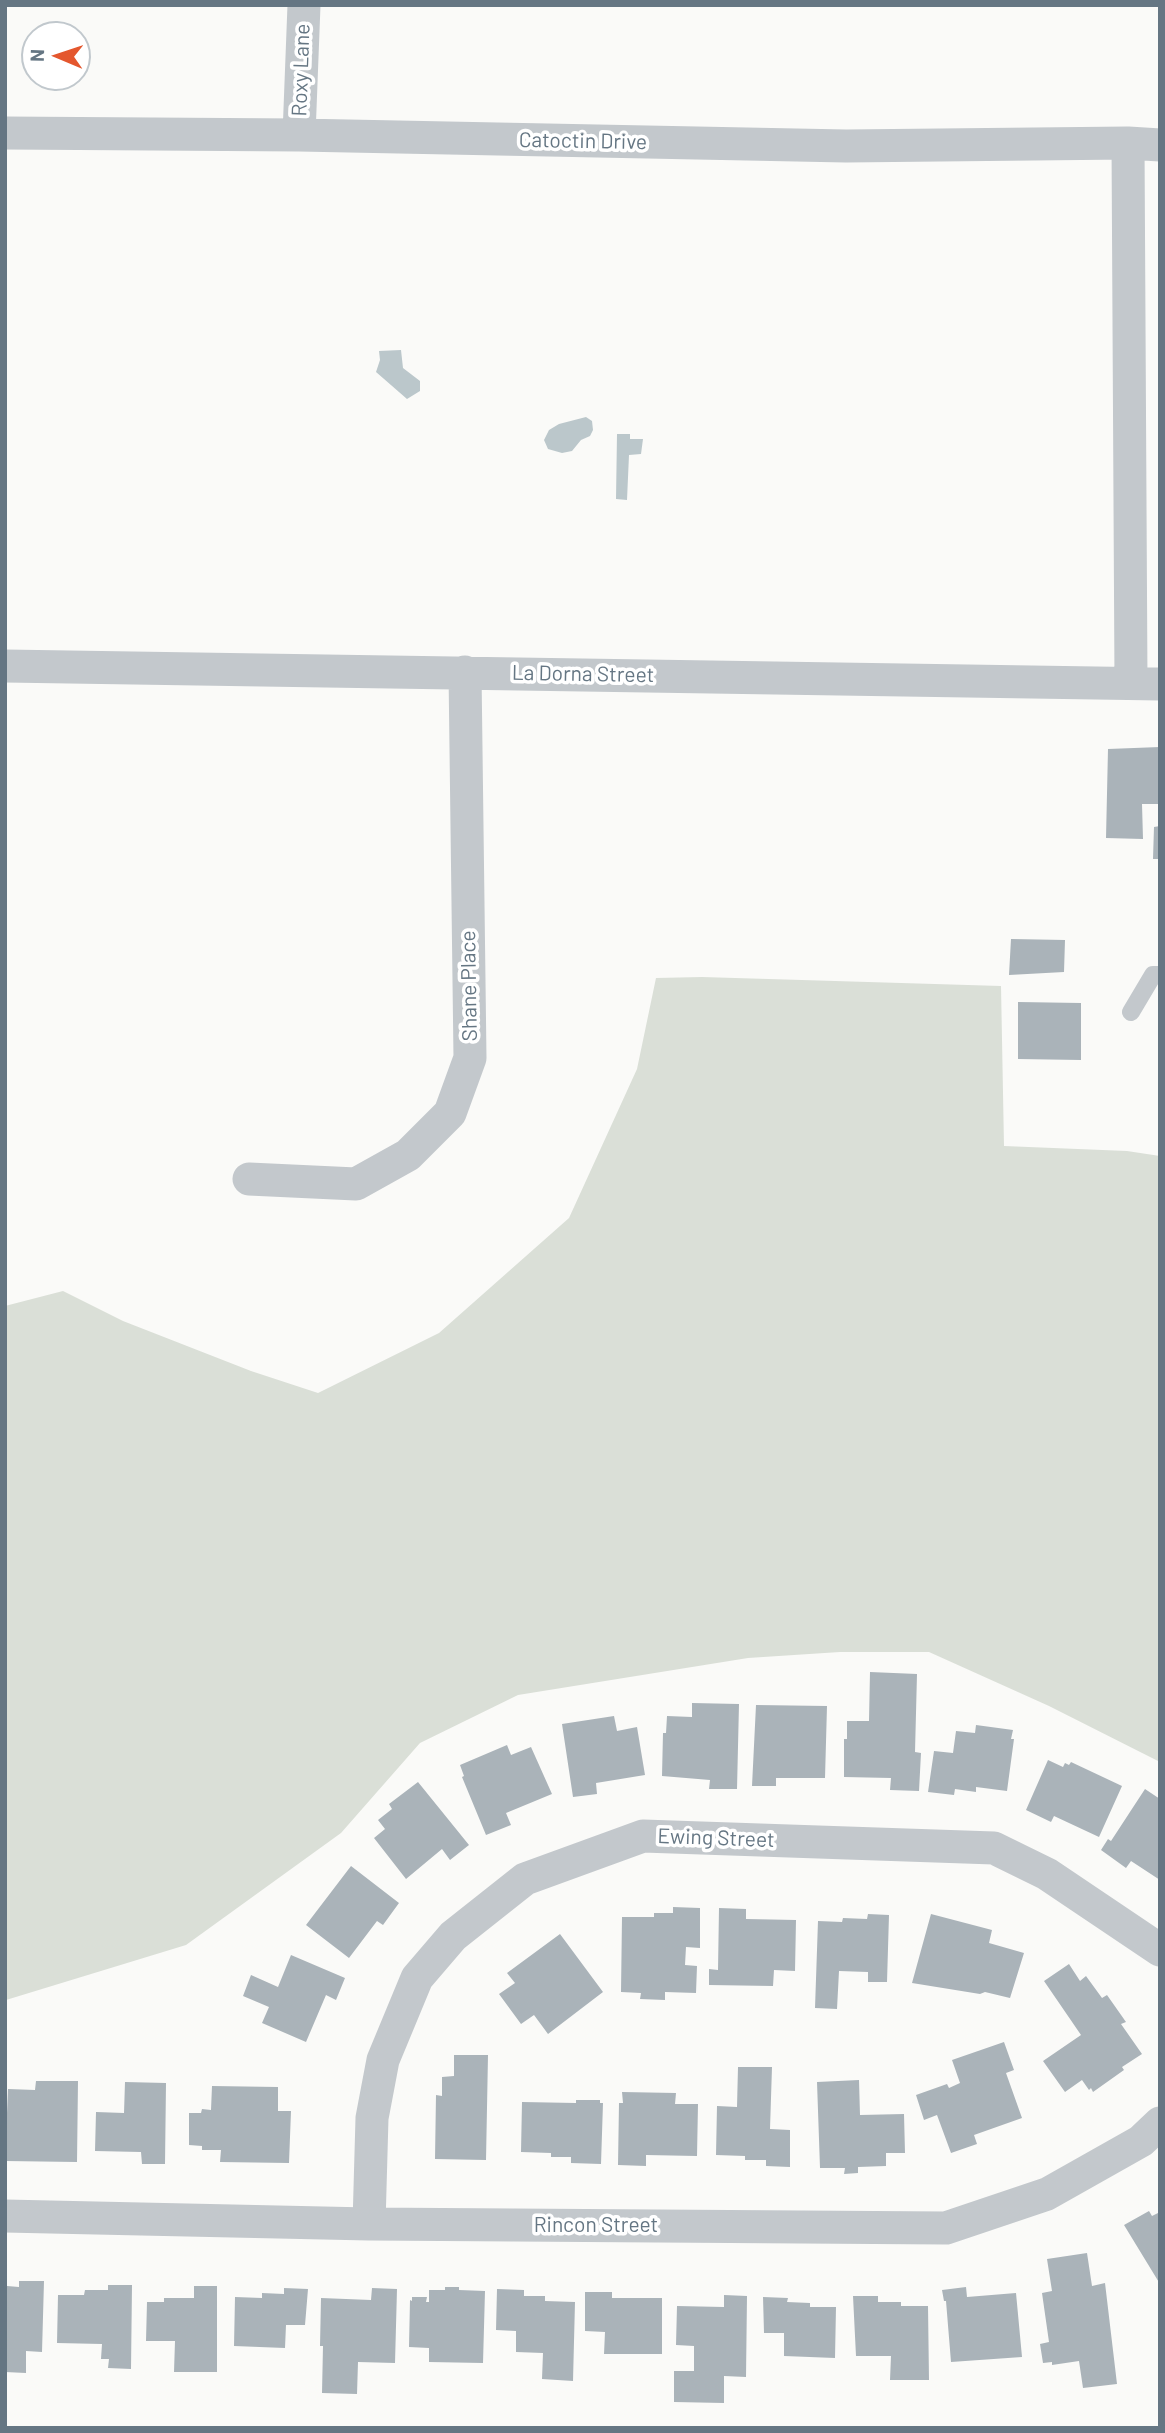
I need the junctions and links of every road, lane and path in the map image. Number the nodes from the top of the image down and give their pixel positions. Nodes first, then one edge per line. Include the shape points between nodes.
1 (304, 5) edge
2 (5, 133) edge
3 (299, 135) junction
4 (1144, 144) edge
5 (5, 666) edge
6 (465, 672) junction
7 (1145, 684) edge
8 (1160, 975) edge
9 (1130, 1012) dead end
10 (249, 1178) dead end
11 (1160, 1950) edge
12 (1160, 2123) edge
13 (5, 2216) edge
14 (369, 2224) junction

1 - 3 street, Roxy Lane
2 - 3 street, Catoctin Drive
3 - 4 street, Catoctin Drive via 856,147
4 - 7 street
5 - 6 street, La Dorna Street
6 - 7 street, La Dorna Street
6 - 10 street, Shane Place via 470,1058 450,1113 408,1155 356,1184
8 - 9 lane via 1153,975
11 - 14 street, Ewing Street via 1047,1874 995,1848 643,1836 525,1879 453,1936 417,1978 383,2060 372,2118
12 - 14 street, Rincon Street via 1141,2141 1046,2194 946,2228
13 - 14 street, Rincon Street

